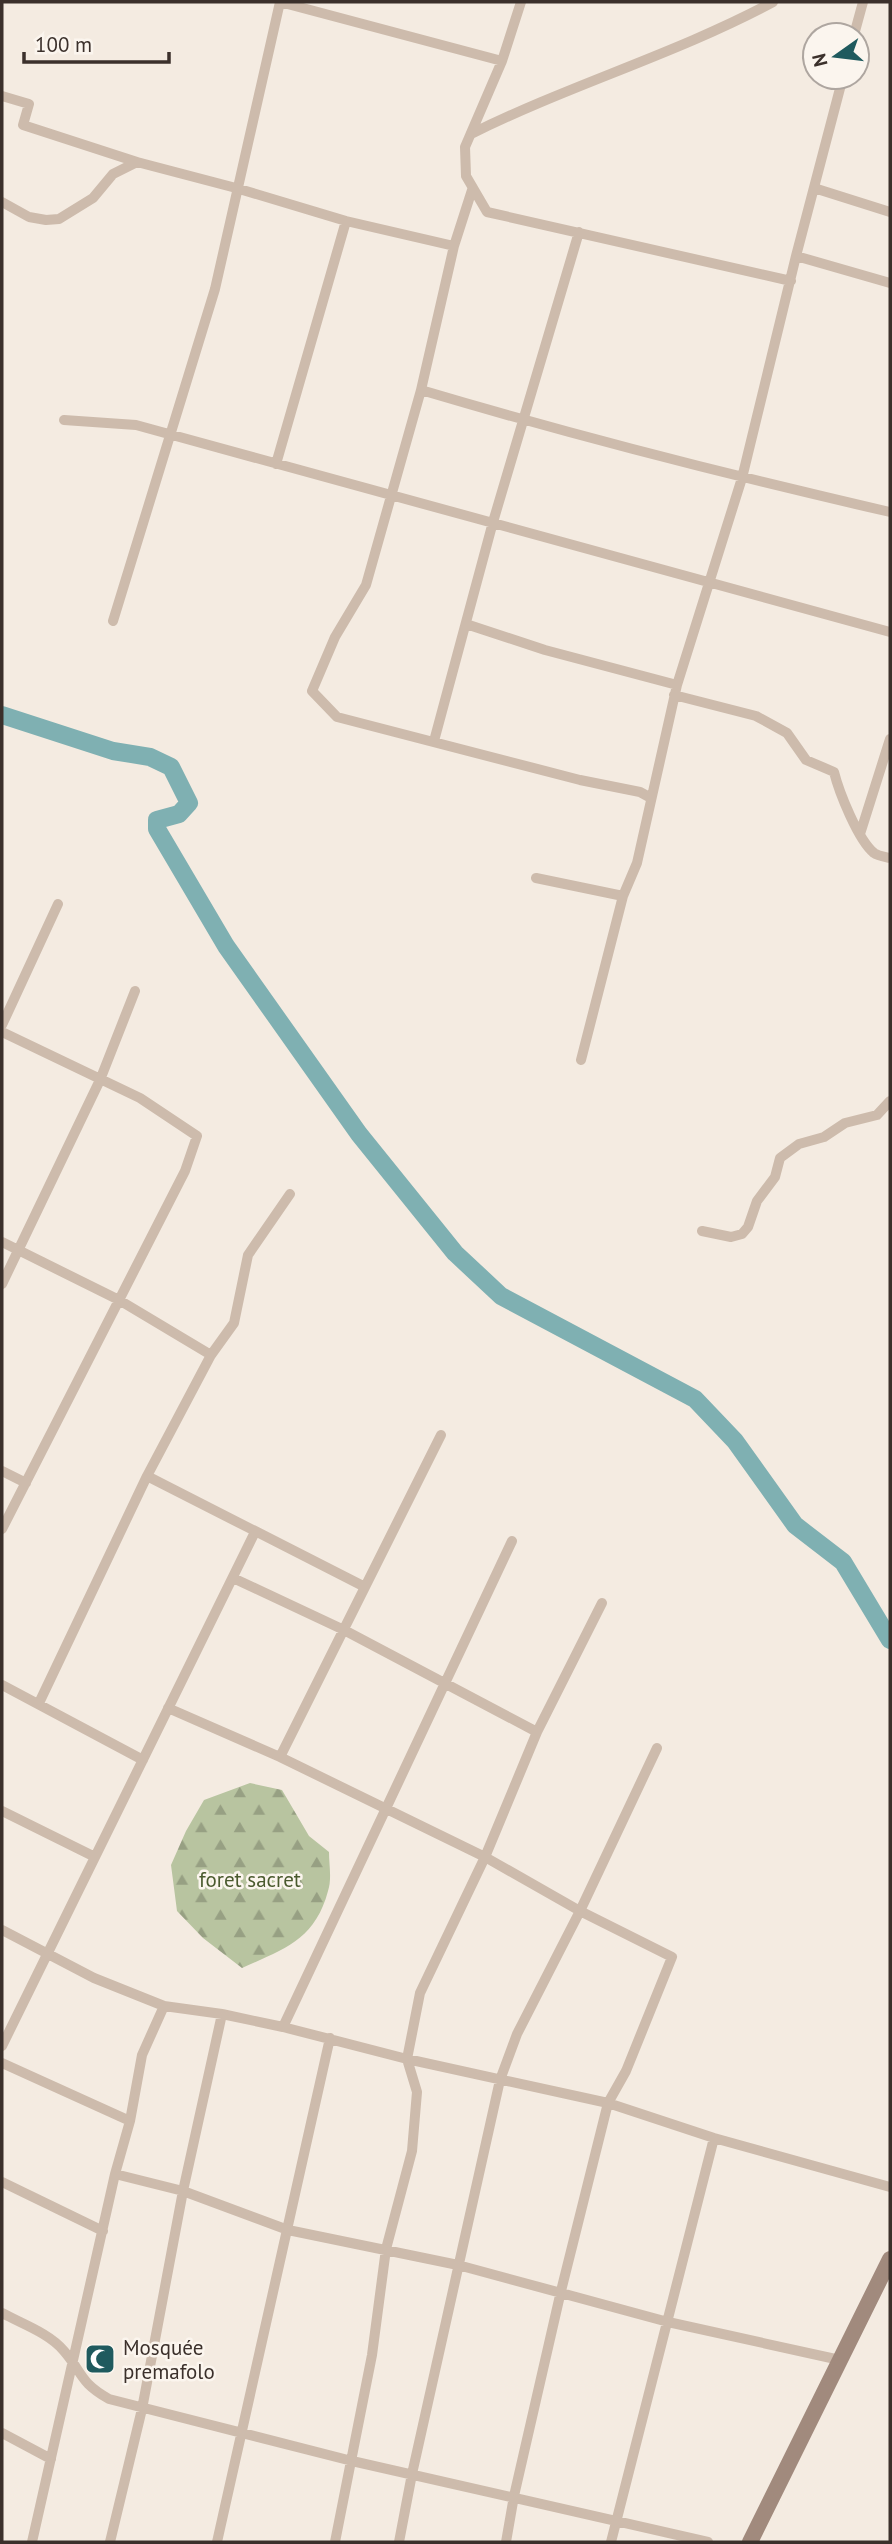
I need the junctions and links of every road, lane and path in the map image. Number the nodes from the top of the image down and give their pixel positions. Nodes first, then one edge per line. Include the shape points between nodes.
1 (280, 2) edge
2 (520, 2) edge
3 (773, 2) edge
4 (863, 2) edge
5 (858, 21) edge
6 (502, 61) junction
7 (839, 91) edge
8 (2, 96) edge
9 (471, 134) junction
10 (138, 162) junction
11 (236, 188) junction
12 (814, 188) junction
13 (472, 190) junction
14 (2, 202) edge
15 (890, 212) edge
16 (346, 221) junction
17 (579, 232) junction
18 (454, 246) junction
19 (796, 256) junction
20 (791, 281) junction
21 (890, 283) edge
22 (421, 390) junction
23 (64, 420) dead end
24 (522, 420) junction
25 (169, 435) junction
26 (276, 464) junction
27 (742, 478) junction
28 (391, 495) junction
29 (890, 512) edge
30 (493, 522) junction
31 (707, 583) junction
32 (113, 621) dead end
33 (466, 624) junction
34 (890, 632) edge
35 (675, 690) junction
36 (890, 739) edge
37 (434, 741) junction
38 (651, 798) junction
39 (860, 834) junction
40 (890, 858) edge
41 (536, 878) dead end
42 (623, 896) junction
43 (58, 904) dead end
44 (135, 991) dead end
45 (2, 1025) edge
46 (2, 1032) edge
47 (581, 1060) dead end
48 (100, 1080) junction
49 (890, 1101) edge
50 (290, 1194) dead end
51 (702, 1231) dead end
52 (2, 1242) edge
53 (19, 1250) junction
54 (2, 1284) edge
55 (119, 1300) junction
56 (211, 1355) junction
57 (441, 1435) dead end
58 (2, 1471) edge
59 (147, 1476) junction
60 (26, 1483) junction
61 (2, 1529) edge
62 (256, 1532) junction
63 (512, 1541) dead end
64 (233, 1578) junction
65 (365, 1587) junction
66 (602, 1603) dead end
67 (344, 1630) junction
68 (446, 1682) junction
69 (2, 1685) edge
70 (39, 1703) junction
71 (168, 1708) junction
72 (537, 1732) junction
73 (657, 1748) dead end
74 (280, 1757) junction
75 (143, 1760) junction
76 (386, 1809) junction
77 (2, 1811) edge
78 (95, 1857) junction
79 (485, 1857) junction
80 (580, 1911) junction
81 (2, 1930) edge
82 (47, 1953) junction
83 (164, 2006) junction
84 (222, 2014) junction
85 (283, 2026) junction
86 (330, 2038) junction
87 (2, 2046) edge
88 (407, 2059) junction
89 (2, 2063) edge
90 (500, 2080) junction
91 (608, 2103) junction
92 (130, 2121) junction
93 (714, 2138) junction
94 (115, 2174) junction
95 (2, 2182) edge
96 (890, 2187) edge
97 (183, 2191) junction
98 (288, 2230) junction
99 (103, 2231) junction
100 (386, 2249) junction
101 (890, 2259) edge
102 (458, 2265) junction
103 (561, 2291) junction
104 (2, 2313) edge
105 (668, 2322) junction
106 (840, 2360) junction
107 (73, 2364) junction
108 (142, 2409) junction
109 (2, 2433) edge
110 (241, 2434) junction
111 (51, 2459) junction
112 (352, 2461) junction
113 (412, 2474) junction
114 (514, 2496) junction
115 (617, 2523) junction
116 (32, 2542) edge
117 (110, 2542) edge
118 (217, 2542) edge
119 (335, 2542) edge
120 (399, 2542) edge
121 (506, 2542) edge
122 (611, 2542) edge
123 (708, 2542) edge
124 (750, 2542) edge

1 - 6 street
1 - 11 street
2 - 6 street
3 - 9 street
4 - 5 street
6 - 9 street
7 - 12 street
8 - 10 street via 29,104 23,125
9 - 13 street via 466,176
10 - 11 street
10 - 14 street via 113,174 93,198 59,219 29,217
11 - 16 street
11 - 25 street via 215,289
12 - 15 street
12 - 19 street
13 - 17 street via 487,212
13 - 18 street
16 - 18 street
16 - 26 street
17 - 20 street
17 - 24 street
18 - 22 street
19 - 20 street
19 - 21 street
20 - 27 street
22 - 24 street
22 - 28 street
23 - 25 street via 136,425
24 - 27 street
24 - 30 street
25 - 26 street
25 - 32 street
26 - 28 street
27 - 29 street
27 - 31 street
28 - 30 street
28 - 37 street via 366,585 335,637 312,691 337,717
30 - 31 street
30 - 33 street
31 - 34 street
31 - 35 street
33 - 35 street
33 - 37 street
35 - 38 street
35 - 39 street via 756,716 788,733 806,760 834,772
36 - 39 street
37 - 38 street
38 - 42 street via 637,863
39 - 40 street via 875,853
41 - 42 street
42 - 47 street
43 - 45 street
44 - 48 street
46 - 48 street
48 - 53 street
48 - 55 street via 140,1098 197,1136 185,1171
49 - 51 street via 877,1115 845,1123 780,1158 775,1177 757,1201 742,1234 731,1237
50 - 56 street via 248,1255 234,1322
52 - 53 street
53 - 54 street
53 - 55 street
55 - 56 street
55 - 60 street
56 - 59 street
57 - 65 street
58 - 60 street
59 - 62 street
59 - 70 street
60 - 61 street
62 - 64 street
62 - 65 street
63 - 68 street
64 - 67 street
64 - 71 street
65 - 67 street
66 - 72 street
67 - 68 street
67 - 74 street
68 - 72 street
68 - 76 street
69 - 70 street
70 - 75 street
71 - 74 street
71 - 75 street
72 - 79 street
73 - 80 street
74 - 76 street
75 - 78 street
76 - 79 street
76 - 85 street
77 - 78 street
78 - 82 street
79 - 80 street
79 - 88 street via 420,1993
80 - 90 street via 517,2034
80 - 91 street via 672,1957 626,2071
81 - 82 street
82 - 83 street
82 - 87 street
83 - 84 street
83 - 92 street via 142,2055
84 - 85 street
84 - 97 street
85 - 86 street
86 - 88 street
86 - 98 street
88 - 90 street
88 - 100 street via 417,2092 412,2151
89 - 92 street
90 - 91 street
90 - 102 street
91 - 93 street
91 - 103 street
92 - 94 street
93 - 96 street
93 - 105 street
94 - 97 street
94 - 99 street
95 - 99 street
97 - 98 street
97 - 108 street
98 - 100 street
98 - 110 street
99 - 107 street
100 - 102 street
100 - 112 street
101 - 106 main road
102 - 103 street
102 - 113 street
103 - 105 street
103 - 114 street
104 - 107 street via 52,2340
105 - 106 street
105 - 115 street
106 - 124 main road
107 - 108 street via 91,2389
107 - 111 street
108 - 110 street
108 - 117 street
109 - 111 street
110 - 112 street
110 - 118 street
111 - 116 street
112 - 113 street
112 - 119 street
113 - 114 street
113 - 120 street
114 - 115 street
114 - 121 street
115 - 122 street
115 - 123 street

